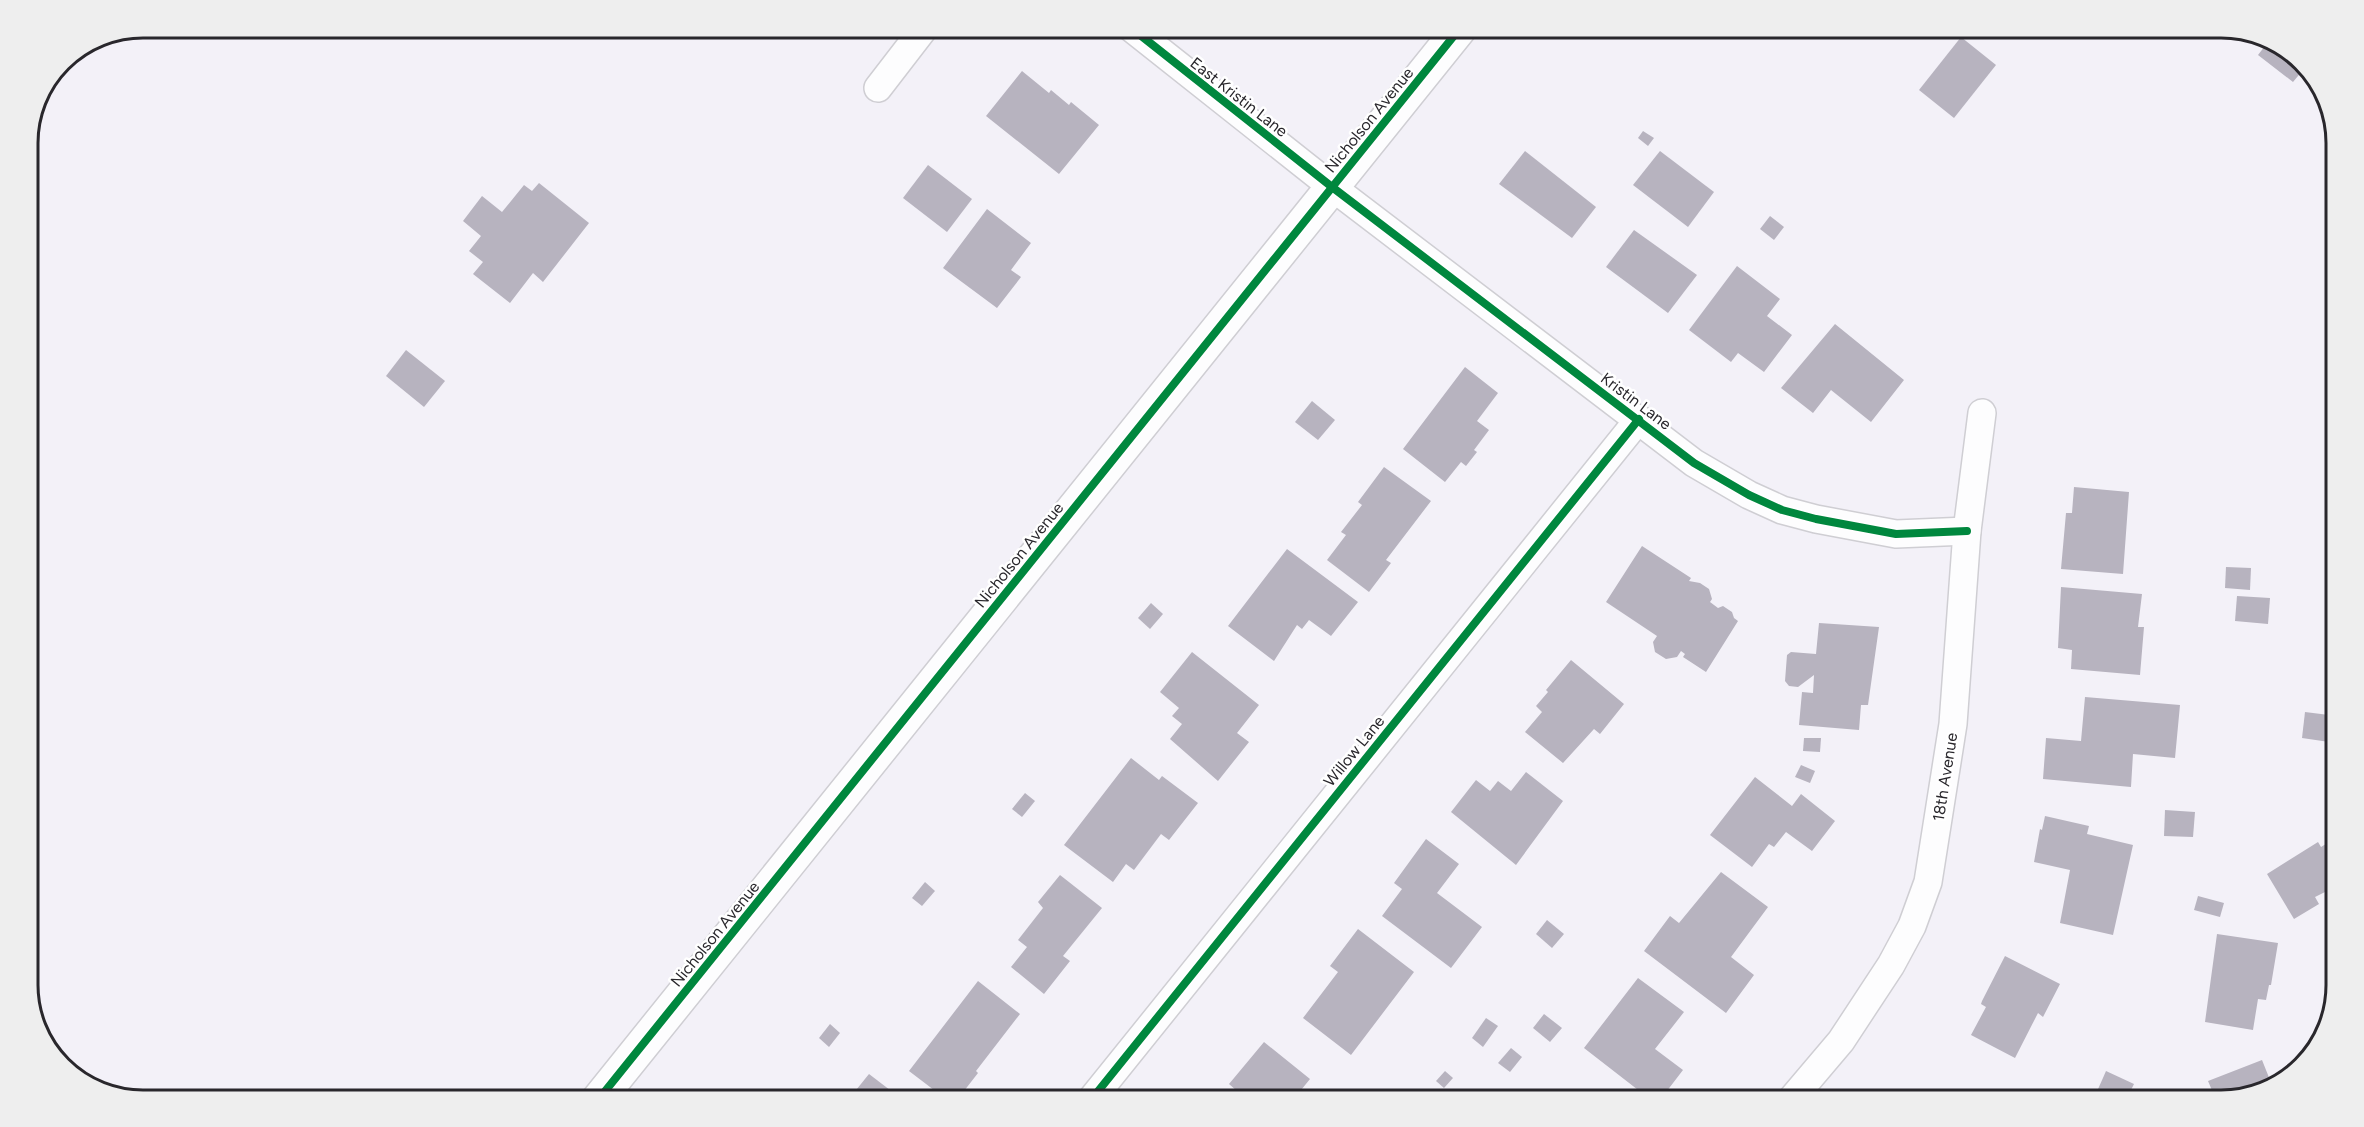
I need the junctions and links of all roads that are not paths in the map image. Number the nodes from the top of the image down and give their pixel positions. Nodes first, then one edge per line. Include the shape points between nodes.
1 (917, 38) edge
2 (1144, 38) edge
3 (1452, 38) edge
4 (878, 88) dead end
5 (1332, 188) junction
6 (1982, 414) dead end
7 (1639, 419) junction
8 (1967, 531) junction
9 (606, 1090) edge
10 (1099, 1090) edge
11 (1799, 1090) edge

1 - 4 street
2 - 5 street, East Kristin Lane
3 - 5 street, Nicholson Avenue
5 - 7 street, Kristin Lane
5 - 9 street, Nicholson Avenue
6 - 8 street, 18th Avenue
7 - 8 street, Kristin Lane via 1694,463 1782,510 1896,534
7 - 10 street, Willow Lane
8 - 11 street, 18th Avenue via 1953,724 1928,882 1912,926 1891,965 1840,1041

